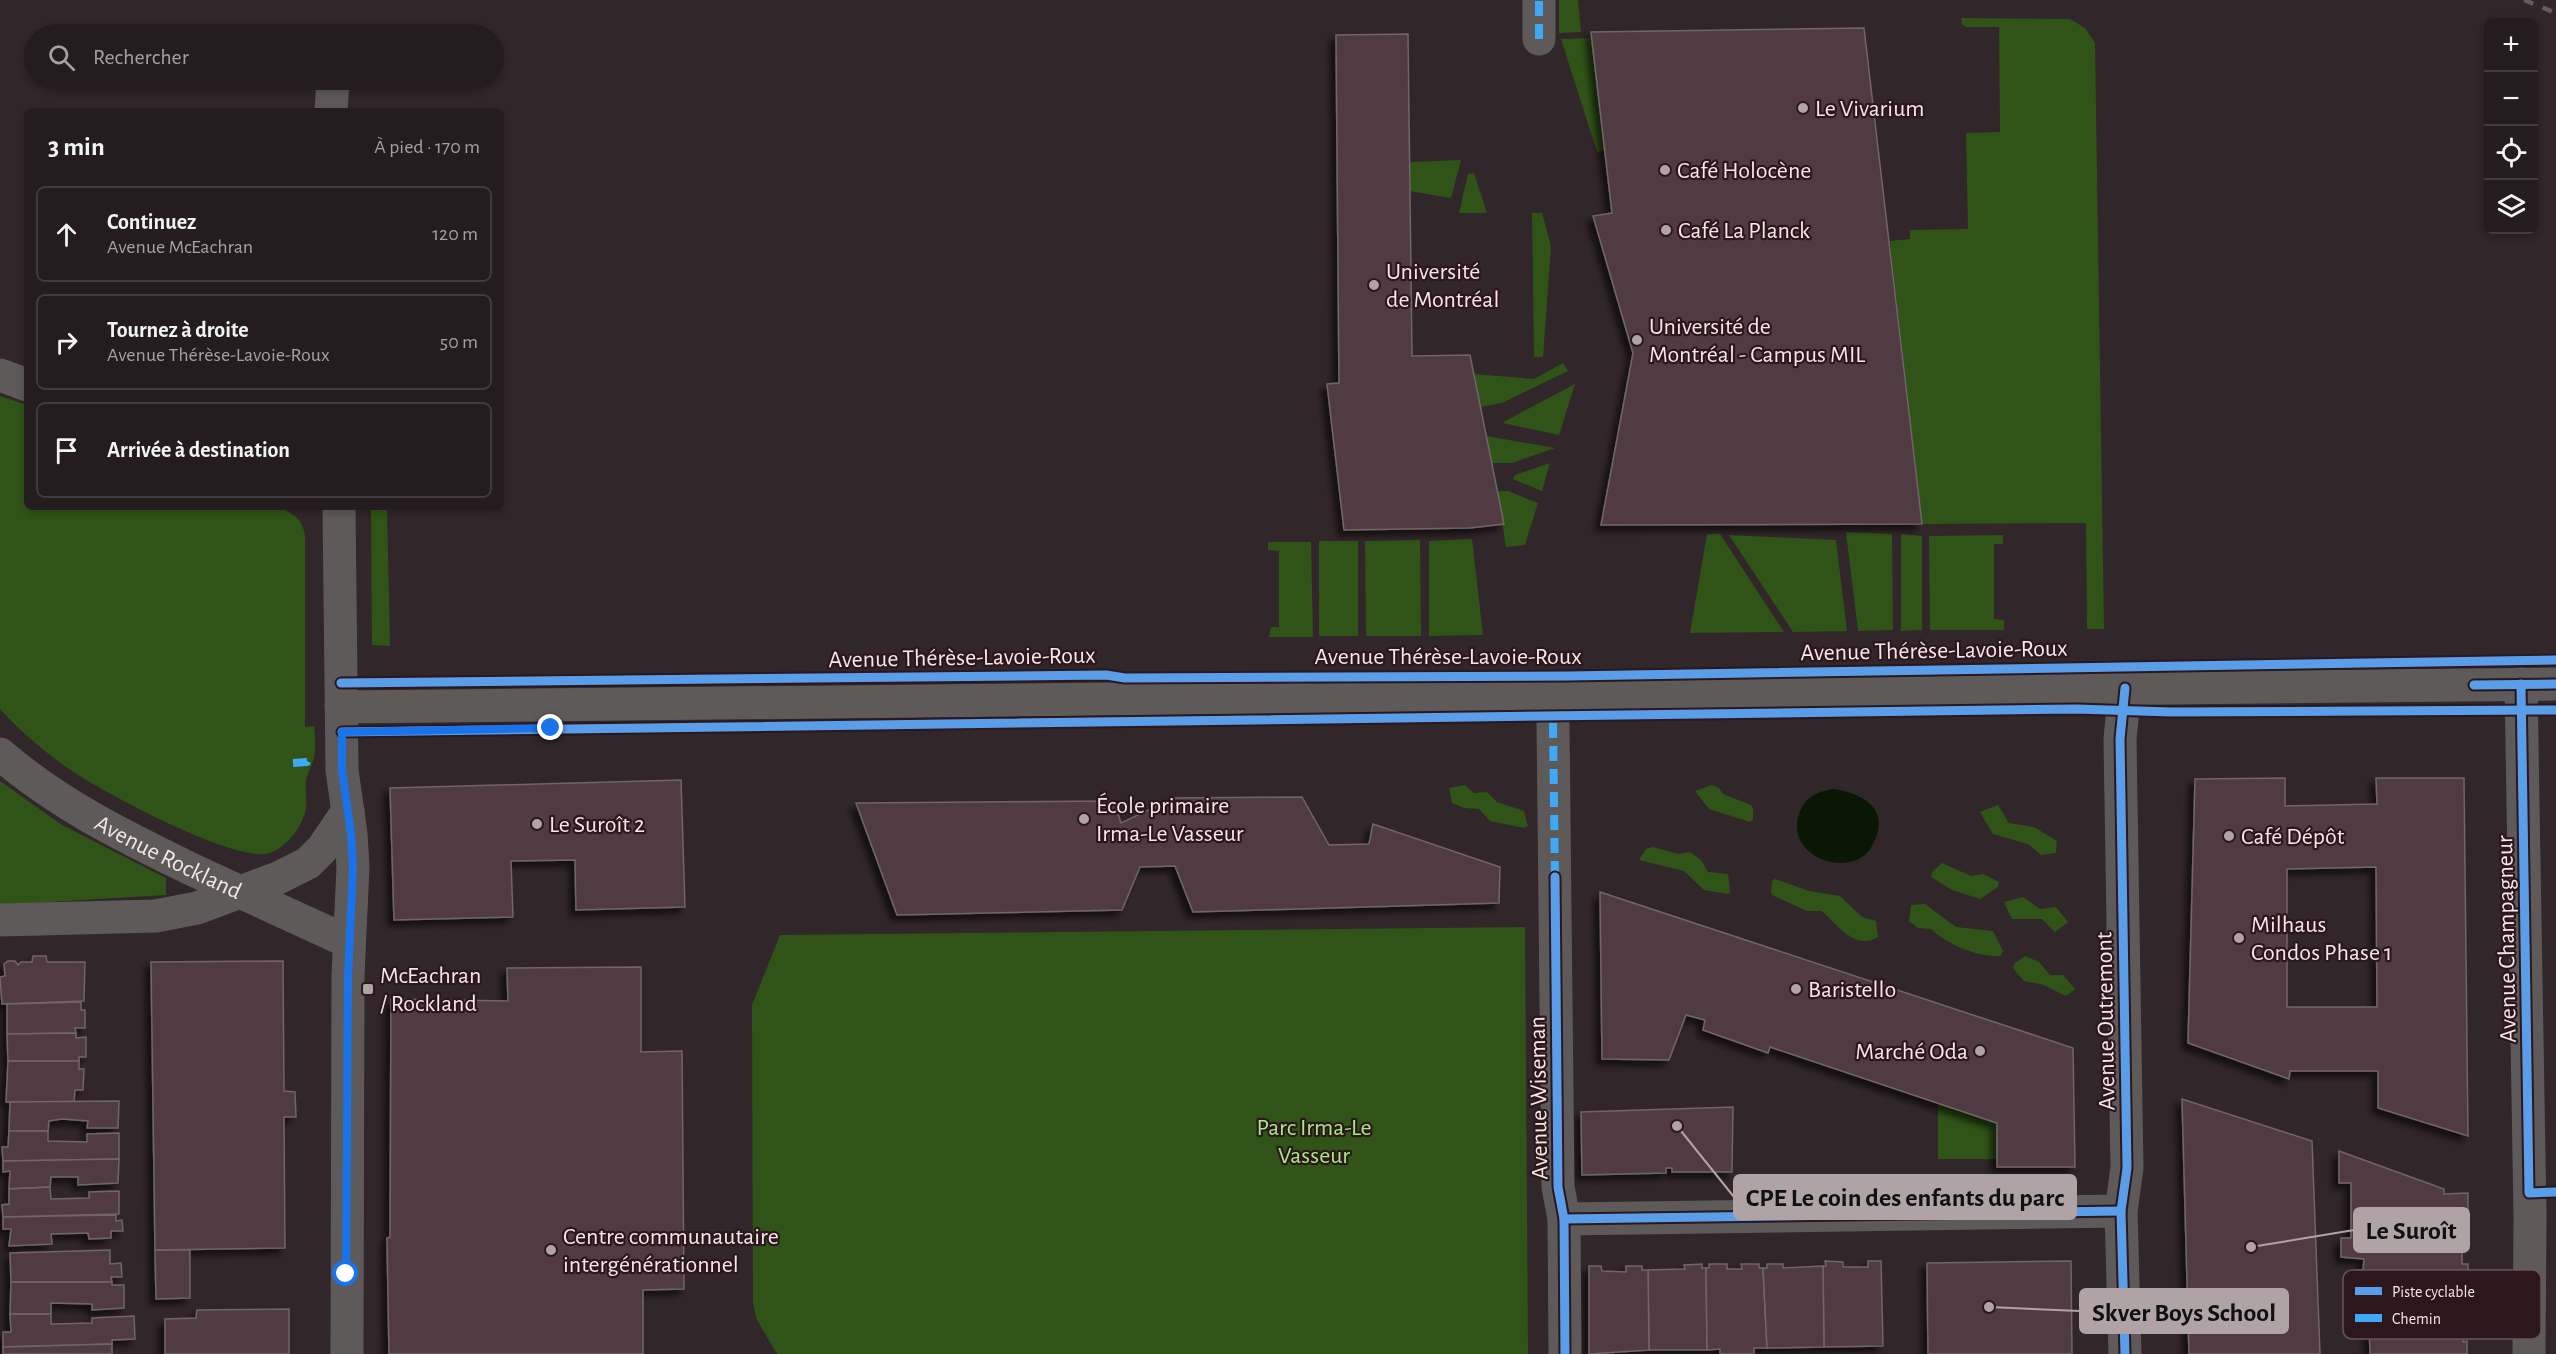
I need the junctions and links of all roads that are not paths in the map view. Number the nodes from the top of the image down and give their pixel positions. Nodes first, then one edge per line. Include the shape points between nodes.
1 (1539, 0) edge
2 (1539, 39) dead end
3 (332, 90) edge
4 (331, 108) edge
5 (0, 375) edge
6 (24, 384) edge
7 (339, 510) edge
8 (2521, 684) junction
9 (2556, 684) edge
10 (2125, 688) junction
11 (341, 707) junction
12 (1553, 723) dead end
13 (0, 754) edge
14 (348, 811) junction
15 (241, 893) junction
16 (0, 920) edge
17 (349, 942) junction
18 (2543, 1192) edge
19 (2121, 1211) junction
20 (1564, 1219) junction
21 (2536, 1270) edge
22 (2530, 1339) edge
23 (347, 1354) edge
24 (1566, 1354) edge
25 (2125, 1354) edge
26 (2529, 1354) edge

1 - 2 street
3 - 4 street
5 - 6 street
7 - 11 street
8 - 9 street, Avenue Thérèse-Lavoie-Roux
8 - 10 street, Avenue Thérèse-Lavoie-Roux
8 - 18 street, Avenue Champagneur
10 - 11 street, Avenue Thérèse-Lavoie-Roux
10 - 19 street, Avenue Outremont via 2120,739 2127,1168
11 - 14 street via 342,770
12 - 20 street, Avenue Wiseman via 1558,1187
13 - 15 street, Avenue Rockland via 88,817
14 - 15 street via 308,863
14 - 17 street via 353,867
15 - 16 street via 156,916
15 - 17 street, Avenue Rockland
17 - 23 street
18 - 21 street, Avenue Champagneur
19 - 20 street
19 - 25 street, Avenue Outremont
20 - 24 street, Avenue Wiseman
22 - 26 street, Avenue Champagneur

